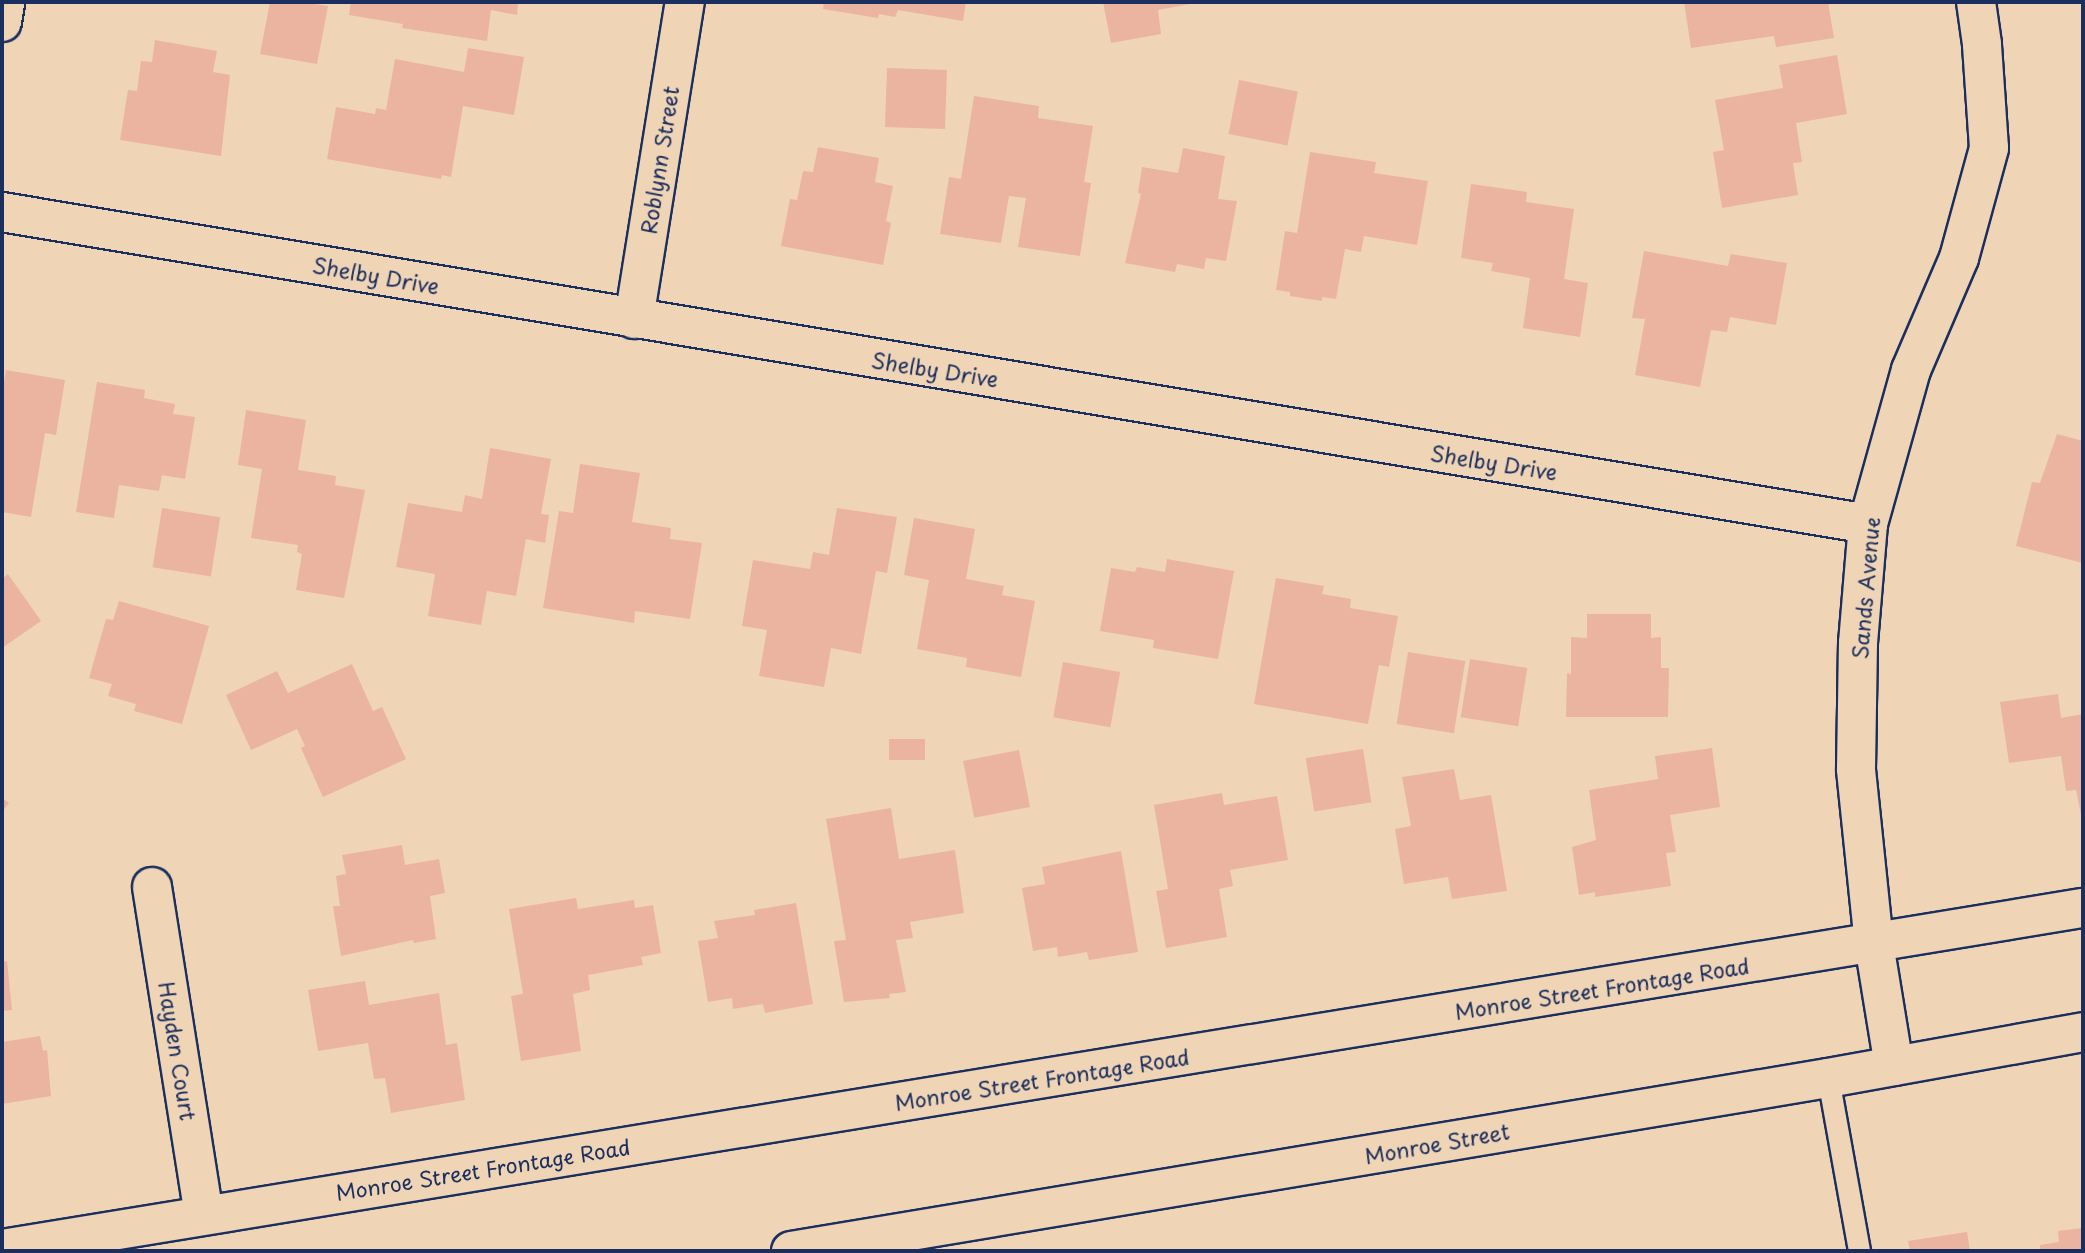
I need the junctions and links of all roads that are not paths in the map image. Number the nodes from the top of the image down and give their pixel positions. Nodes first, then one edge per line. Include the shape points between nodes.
1 (5, 2) edge
2 (685, 2) edge
3 (1976, 2) edge
4 (2, 22) edge
5 (2, 212) edge
6 (634, 319) junction
7 (1868, 524) junction
8 (152, 887) dead end
9 (2083, 908) edge
10 (1874, 944) junction
11 (2083, 1031) edge
12 (1894, 1066) junction
13 (1828, 1078) junction
14 (204, 1215) junction
15 (2, 1250) edge
16 (800, 1251) edge
17 (1859, 1251) edge

1 - 4 street
2 - 6 street, Roblynn Street
3 - 7 street, Sands Avenue via 1989,149 1959,258 1911,370
5 - 6 street, Shelby Drive
6 - 7 street, Shelby Drive
7 - 10 street, Sands Avenue via 1858,643 1856,769
8 - 14 street, Hayden Court
9 - 10 street, Monroe Street Frontage Road
10 - 12 street, Sands Avenue
10 - 14 street, Monroe Street Frontage Road
11 - 12 street, Monroe Street
12 - 13 street, Monroe Street
13 - 16 street, Monroe Street
13 - 17 lane
14 - 15 street, Monroe Street Frontage Road

